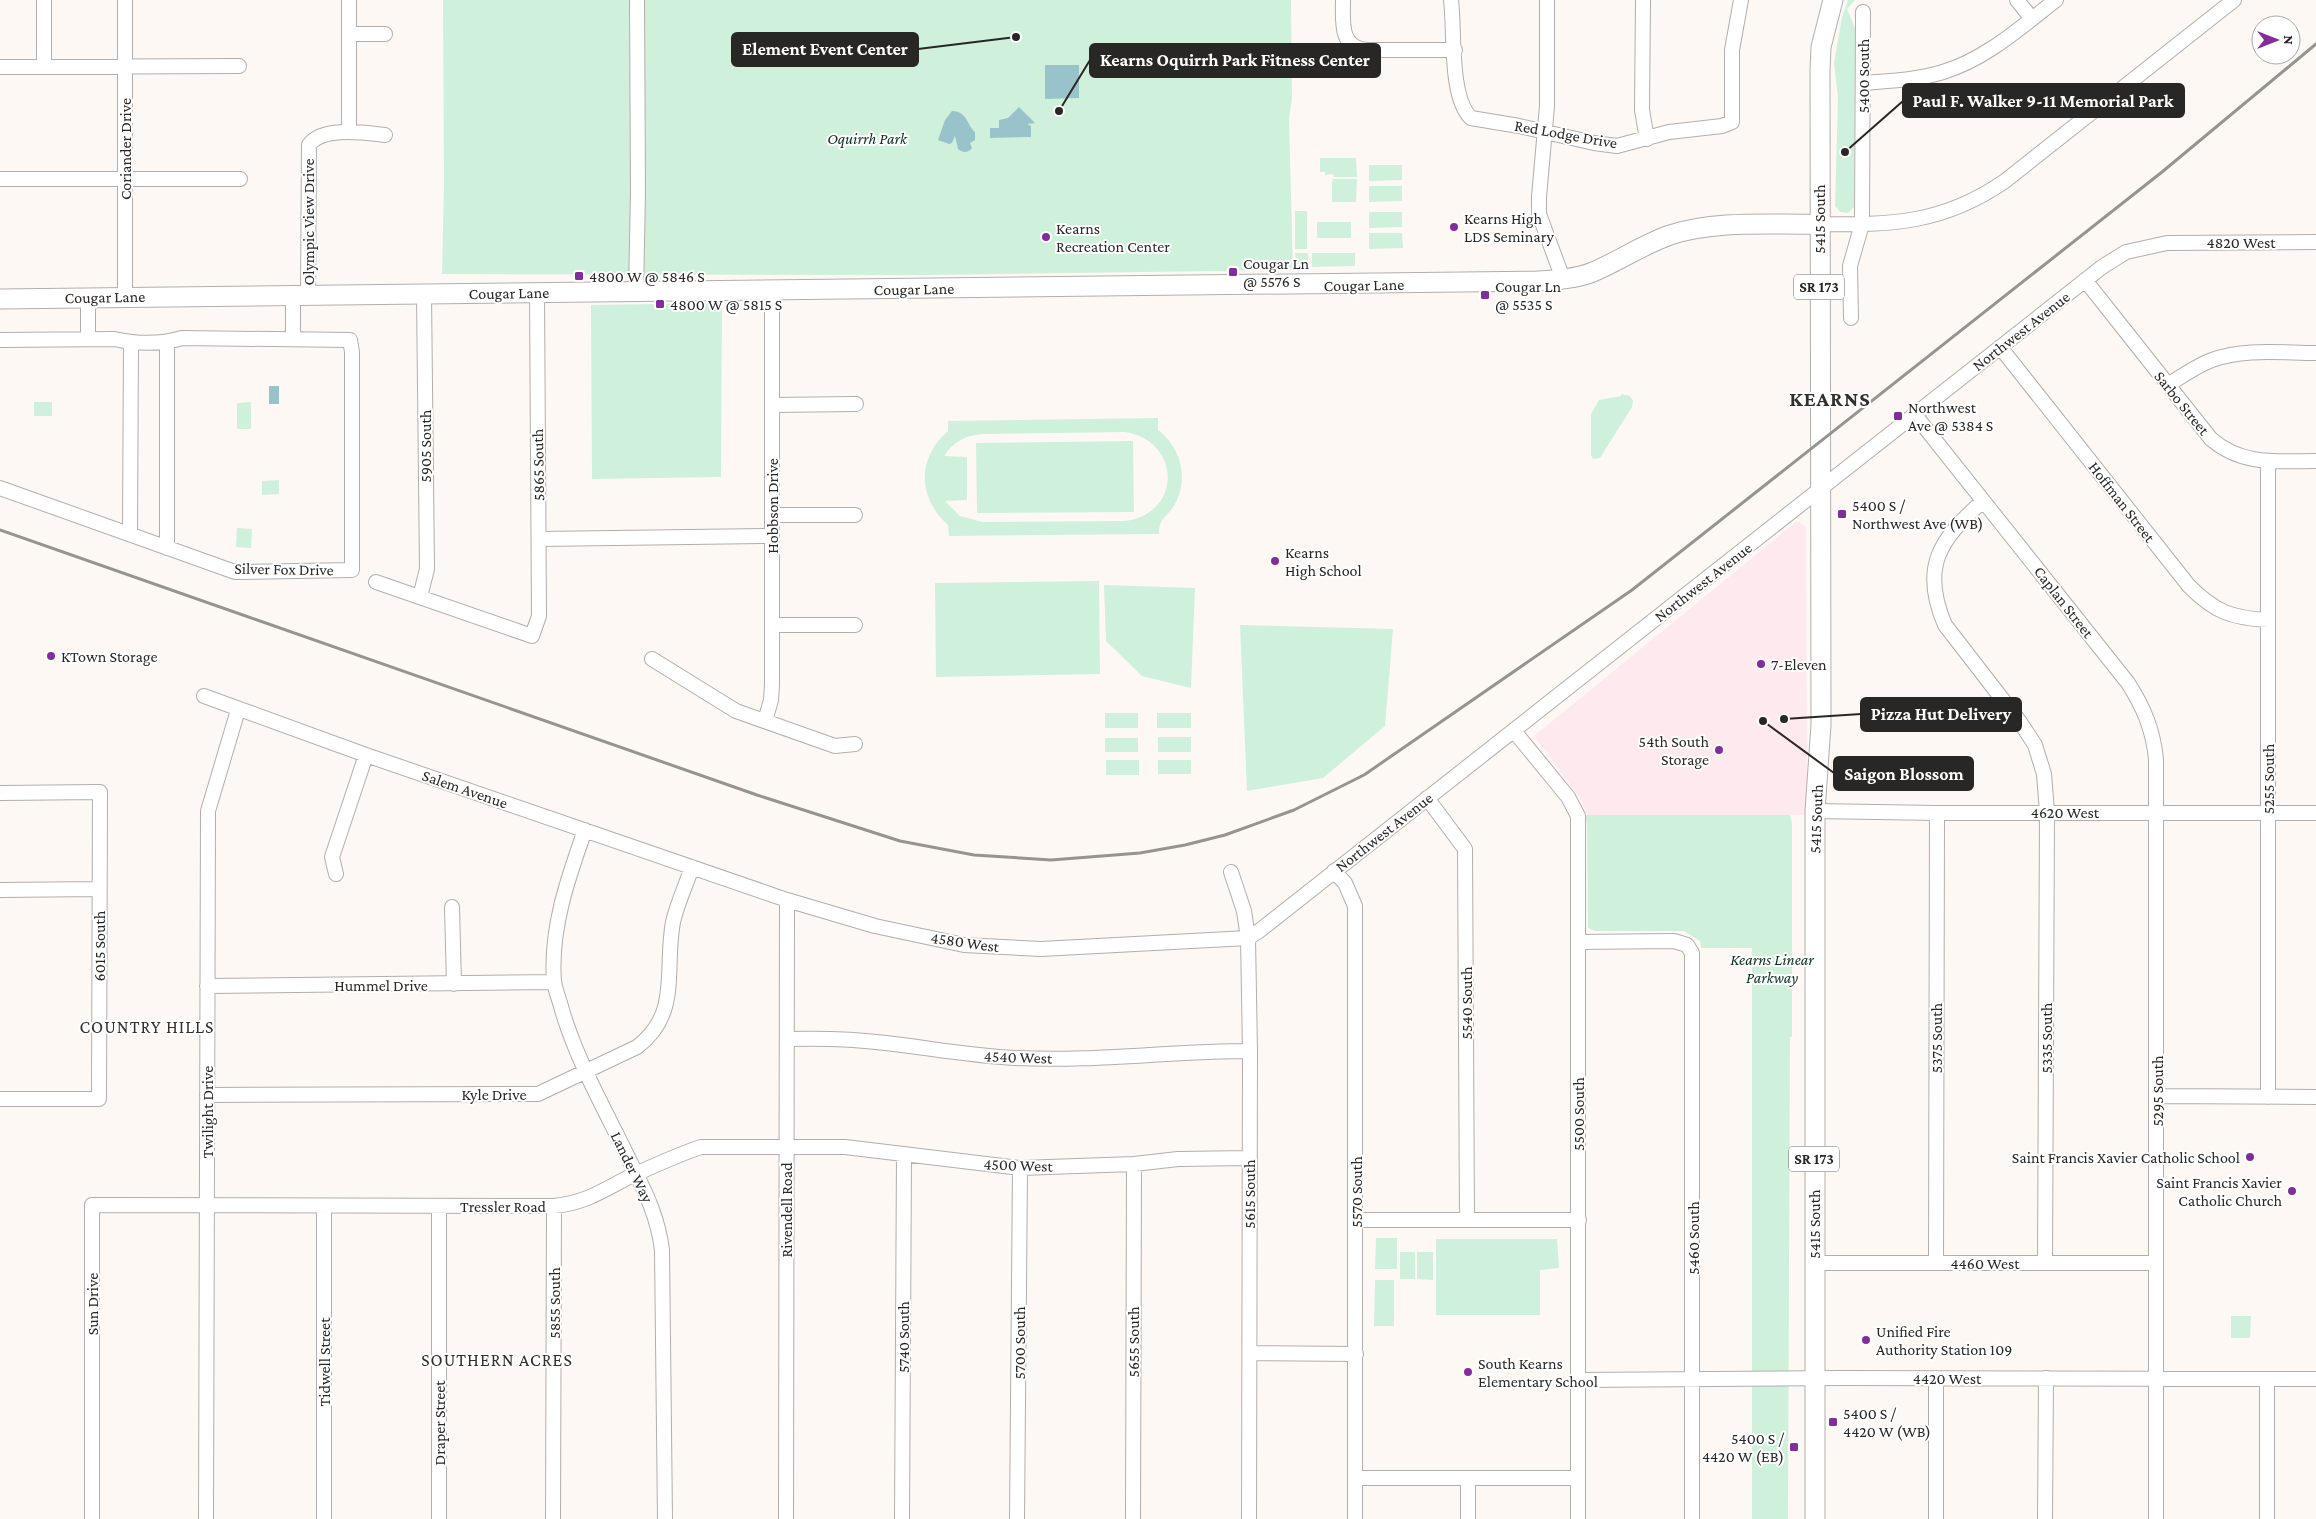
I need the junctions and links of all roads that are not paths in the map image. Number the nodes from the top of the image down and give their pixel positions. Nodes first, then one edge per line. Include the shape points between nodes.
1 (44, 0) edge
2 (125, 0) edge
3 (349, 0) edge
4 (637, 0) edge
5 (1343, 0) edge
6 (1451, 0) edge
7 (1547, 0) edge
8 (1643, 0) edge
9 (1741, 0) edge
10 (1833, 0) edge
11 (2017, 0) edge
12 (2056, 0) edge
13 (2234, 0) edge
14 (1863, 12) dead end
15 (2032, 19) junction
16 (349, 34) junction
17 (385, 34) dead end
18 (1455, 50) junction
19 (239, 66) dead end
20 (0, 67) edge
21 (44, 67) junction
22 (126, 67) junction
23 (1863, 83) junction
24 (1545, 131) junction
25 (349, 132) junction
26 (385, 135) dead end
27 (1648, 139) junction
28 (126, 179) junction
29 (240, 179) dead end
30 (0, 180) edge
31 (1819, 224) junction
32 (1862, 224) junction
33 (2316, 242) edge
34 (2167, 243) joint
35 (1563, 279) junction
36 (2085, 280) junction
37 (772, 290) junction
38 (537, 292) junction
39 (636, 292) junction
40 (424, 294) junction
41 (300, 295) junction
42 (125, 297) junction
43 (88, 298) junction
44 (0, 299) edge
45 (1852, 318) dead end
46 (293, 338) junction
47 (88, 339) junction
48 (0, 340) edge
49 (131, 343) junction
50 (167, 343) junction
51 (2000, 347) junction
52 (2316, 353) edge
53 (2168, 385) junction
54 (856, 404) dead end
55 (772, 405) junction
56 (1915, 414) junction
57 (2316, 461) edge
58 (2268, 462) junction
59 (0, 488) edge
60 (1821, 488) junction
61 (1983, 501) junction
62 (772, 515) junction
63 (855, 515) dead end
64 (130, 533) junction
65 (771, 536) junction
66 (539, 538) junction
67 (167, 548) junction
68 (376, 582) dead end
69 (420, 597) junction
70 (2268, 620) junction
71 (772, 625) junction
72 (856, 625) dead end
73 (652, 659) dead end
74 (204, 696) dead end
75 (238, 710) junction
76 (765, 721) junction
77 (1514, 731) junction
78 (855, 744) dead end
79 (366, 755) junction
80 (0, 793) edge
81 (1427, 798) junction
82 (1815, 811) junction
83 (2047, 812) junction
84 (2156, 812) junction
85 (1937, 813) junction
86 (2268, 813) junction
87 (2316, 813) edge
88 (585, 830) junction
89 (692, 867) junction
90 (1334, 871) junction
91 (1231, 872) dead end
92 (336, 874) dead end
93 (99, 889) junction
94 (0, 890) edge
95 (788, 900) junction
96 (452, 907) dead end
97 (1248, 938) junction
98 (1578, 942) junction
99 (554, 982) junction
100 (454, 984) junction
101 (207, 986) junction
102 (788, 1039) junction
103 (1250, 1052) junction
104 (585, 1070) junction
105 (207, 1095) junction
106 (2157, 1096) junction
107 (2268, 1096) junction
108 (2316, 1097) edge
109 (0, 1099) edge
110 (787, 1146) junction
111 (904, 1155) junction
112 (1249, 1158) junction
113 (1134, 1164) junction
114 (1020, 1168) junction
115 (636, 1174) junction
116 (207, 1205) junction
117 (324, 1206) junction
118 (439, 1206) junction
119 (554, 1206) junction
120 (1356, 1220) junction
121 (1467, 1220) junction
122 (1578, 1220) junction
123 (1814, 1263) junction
124 (1936, 1263) junction
125 (2045, 1263) junction
126 (2156, 1263) junction
127 (1250, 1354) junction
128 (1356, 1354) junction
129 (1936, 1378) junction
130 (2046, 1378) junction
131 (2156, 1378) junction
132 (1693, 1379) junction
133 (1814, 1379) junction
134 (2267, 1379) junction
135 (2316, 1379) edge
136 (1578, 1380) junction
137 (1355, 1478) junction
138 (1468, 1478) junction
139 (1578, 1478) junction
140 (92, 1519) edge
141 (206, 1519) edge
142 (324, 1519) edge
143 (439, 1519) edge
144 (553, 1519) edge
145 (665, 1519) edge
146 (786, 1519) edge
147 (902, 1519) edge
148 (1017, 1519) edge
149 (1133, 1519) edge
150 (1249, 1519) edge
151 (1355, 1519) edge
152 (1468, 1519) edge
153 (1578, 1519) edge
154 (1692, 1519) edge
155 (1814, 1519) edge
156 (1936, 1519) edge
157 (2046, 1519) edge
158 (2156, 1519) edge
159 (2267, 1519) edge

1 - 21 street
2 - 22 street, Coriander Drive
3 - 16 street
4 - 39 street
5 - 18 street via 1344,30 1354,47 1367,50
6 - 18 street
7 - 24 street
8 - 27 street via 1642,110
9 - 27 street, Red Lodge Drive via 1732,50 1732,122
10 - 31 main road, 5415 South / SR 173 via 1821,47
11 - 15 street
12 - 15 street
13 - 32 street via 1990,191 1958,208 1930,217 1899,223
14 - 23 street, 5400 South
15 - 23 street via 1994,47 1944,72 1906,80
16 - 17 street
16 - 25 street
18 - 24 street, Red Lodge Drive via 1457,88 1461,104 1471,118
19 - 22 street
20 - 21 street
21 - 22 street
22 - 28 street, Coriander Drive
23 - 32 street, 5400 South
24 - 27 street, Red Lodge Drive via 1606,145
24 - 35 street via 1539,214
25 - 26 street
25 - 41 street, Olympic View Drive via 320,136 309,145
28 - 29 street
28 - 30 street
28 - 42 street, Coriander Drive
31 - 32 street
31 - 35 main road, Cougar Lane via 1698,228 1668,236 1592,273
31 - 60 main road, 5415 South / SR 173
32 - 45 street, 5400 South via 1850,266
33 - 34 street, 4820 West
34 - 36 street, Northwest Avenue via 2126,252
35 - 37 main road, Cougar Lane via 1446,284
36 - 51 street, Northwest Avenue
36 - 53 street, Sarbo Street
37 - 39 main road, Cougar Lane
37 - 55 street, Hobbson Drive
38 - 39 main road, Cougar Lane
38 - 40 main road, Cougar Lane
38 - 66 street, 5865 South
40 - 41 main road, Cougar Lane
40 - 69 street, 5905 South via 426,569
41 - 42 main road, Cougar Lane
41 - 46 street
42 - 43 main road, Cougar Lane
43 - 44 main road, Cougar Lane
43 - 47 street
46 - 50 street via 182,338
46 - 67 street, Silver Fox Drive via 350,340 352,570 235,572
47 - 48 street
47 - 49 street
49 - 50 street
49 - 64 street
50 - 67 street
51 - 56 street, Northwest Avenue
51 - 70 street, Hoffman Street via 2189,586 2223,613 2244,619
52 - 53 street via 2229,356 2198,366
53 - 58 street, Sarbo Street via 2211,439 2223,449 2244,459
54 - 55 street
55 - 62 street, Hobbson Drive
56 - 60 street, Northwest Avenue
56 - 61 street, Caplan Street
57 - 58 street, Sarbo Street
58 - 70 street, 5255 South
59 - 64 street, Silver Fox Drive
60 - 77 street, Northwest Avenue
60 - 82 main road, 5415 South / SR 173 via 1821,725
61 - 83 street, 5335 South via 1958,523 1940,551 1935,565 1935,595 1945,625 2036,745 2044,774
61 - 84 street, Caplan Street via 2140,702 2154,739
62 - 63 street
62 - 65 street, Hobbson Drive
64 - 67 street, Silver Fox Drive
65 - 66 street
65 - 71 street, Hobbson Drive
66 - 69 street, 5865 South via 539,616 532,636
68 - 69 street
70 - 86 street, 5255 South
71 - 72 street
71 - 76 street, Hobbson Drive via 771,700
73 - 76 street via 725,706
74 - 75 street, Salem Avenue
75 - 79 street, Salem Avenue
75 - 101 street, Twilight Drive via 208,811
76 - 78 street via 835,746
77 - 81 street, Northwest Avenue
77 - 98 street, 5500 South via 1568,797 1578,816
79 - 88 street, Salem Avenue
79 - 92 street via 332,857
80 - 93 street, 6015 South via 100,792
81 - 90 street, Northwest Avenue
81 - 121 street, 5540 South via 1466,849
82 - 85 street, 4620 West
82 - 123 main road, 5415 South / SR 173
83 - 84 street, 4620 West
83 - 85 street, 4620 West
83 - 125 street, 5335 South
84 - 86 street, 4620 West
84 - 106 street, 5295 South
85 - 124 street, 5375 South
86 - 87 street, 4620 West
86 - 107 street, 5255 South
88 - 89 street, Salem Avenue
88 - 99 street, Lander Way via 559,913 554,947
89 - 95 street, 4580 West
89 - 104 street, Kyle Drive via 673,922 666,1008 661,1020 650,1037 636,1047
90 - 97 street, Northwest Avenue
90 - 120 street, 5570 South via 1356,906
91 - 97 street, 5615 South via 1244,911
93 - 94 street
93 - 109 street, 6015 South via 99,1099
95 - 97 street, 4580 West via 875,926 964,945 1041,949
95 - 102 street, Rivendell Road
96 - 100 street
97 - 103 street, 5615 South
98 - 122 street, 5500 South
98 - 132 street, 5460 South via 1681,942 1691,949
99 - 100 street, Hummel Drive
99 - 104 street, Lander Way via 567,1027
100 - 101 street, Hummel Drive
101 - 105 street, Twilight Drive
102 - 103 street, 4540 West via 848,1039 982,1056 1044,1059
102 - 110 street, Rivendell Road
103 - 112 street, 5615 South
104 - 105 street, Kyle Drive via 538,1094
104 - 115 street, Lander Way
105 - 116 street, Twilight Drive
106 - 107 street
106 - 126 street, 5295 South
107 - 108 street
110 - 111 street, 4500 West via 845,1147
110 - 115 street, Tressler Road via 701,1147
110 - 146 street, Rivendell Road
111 - 114 street, 4500 West
111 - 147 street, 5740 South
112 - 113 street, 4500 West via 1178,1159
112 - 127 street, 5615 South
113 - 114 street, 4500 West
113 - 149 street, 5655 South
114 - 148 street, 5700 South
115 - 119 street, Tressler Road via 594,1198
115 - 145 street, Lander Way via 659,1225 662,1250
116 - 117 street, Tressler Road
116 - 140 street, Sun Drive via 92,1205
116 - 141 street, Twilight Drive
117 - 118 street, Tressler Road
117 - 142 street, Tidwell Street
118 - 119 street, Tressler Road
118 - 143 street, Draper Street
119 - 144 street, 5855 South
120 - 121 street
120 - 128 street, 5570 South
121 - 122 street
122 - 136 street, 5500 South
123 - 124 street, 4460 West
123 - 133 main road, 5415 South / SR 173
124 - 125 street, 4460 West
125 - 126 street, 4460 West
126 - 131 street, 5295 South
127 - 128 street
127 - 150 street, 5615 South
128 - 137 street, 5570 South
129 - 130 street, 4420 West
129 - 133 street, 4420 West
129 - 156 street
130 - 131 street, 4420 West
130 - 157 street
131 - 134 street, 4420 West
131 - 158 street, 5295 South
132 - 133 street, 4420 West
132 - 136 street, 4420 West
132 - 154 street, 5460 South
133 - 155 main road, 5415 South / SR 173
134 - 135 street, 4420 West
134 - 159 street
136 - 139 street, 5500 South
137 - 138 street
137 - 151 street, 5570 South
138 - 139 street
138 - 152 street
139 - 153 street, 5500 South

